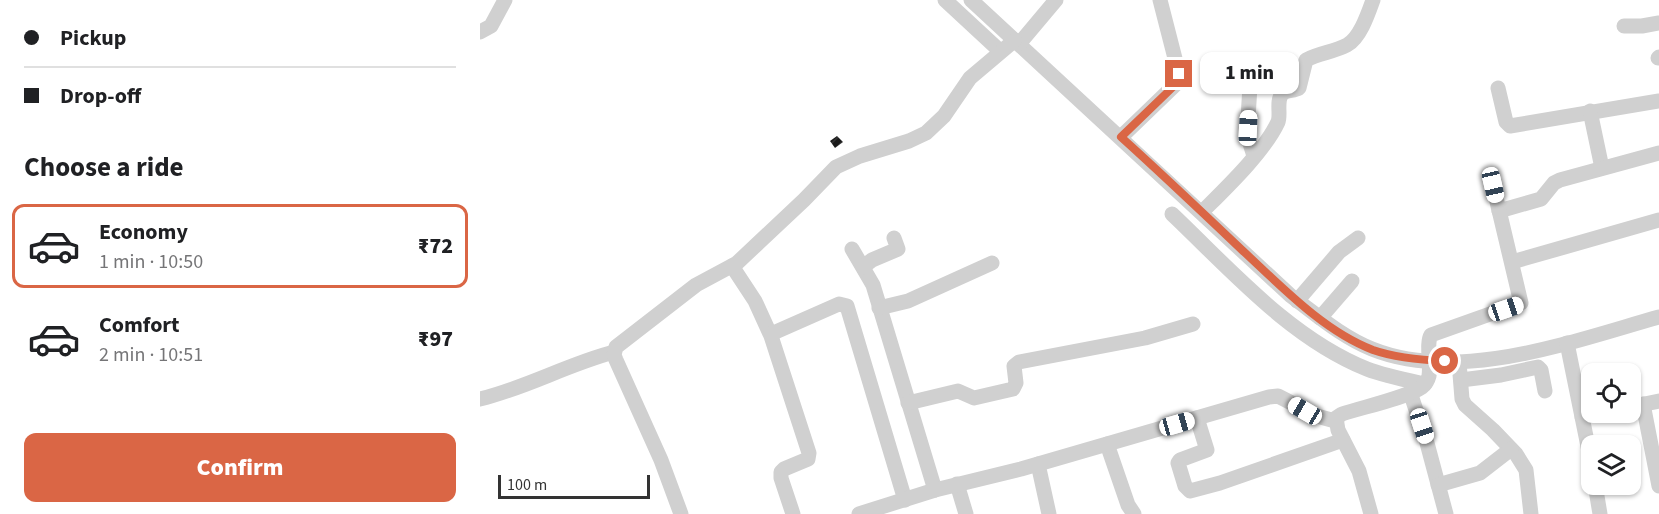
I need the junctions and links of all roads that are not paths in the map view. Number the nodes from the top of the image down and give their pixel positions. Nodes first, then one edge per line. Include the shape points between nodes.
1 (505, 0) edge
2 (945, 0) edge
3 (971, 0) edge
4 (1056, 0) edge
5 (1160, 0) edge
6 (1373, 0) edge
7 (1659, 23) edge
8 (1624, 26) dead end
9 (480, 32) edge
10 (1017, 42) junction
11 (1000, 51) junction
12 (1251, 70) dead end
13 (1498, 88) dead end
14 (1659, 101) edge
15 (1590, 111) junction
16 (1121, 137) junction
17 (1659, 153) edge
18 (1254, 156) junction
19 (1602, 168) junction
20 (1493, 185) dead end
21 (1499, 211) junction
22 (1202, 212) junction
23 (1172, 214) dead end
24 (1659, 220) edge
25 (894, 238) dead end
26 (1358, 238) dead end
27 (852, 249) dead end
28 (1512, 262) junction
29 (992, 263) dead end
30 (732, 266) junction
31 (863, 267) junction
32 (1352, 281) dead end
33 (1297, 301) junction
34 (879, 308) junction
35 (1659, 317) edge
36 (1320, 318) junction
37 (1193, 324) dead end
38 (771, 334) junction
39 (1568, 348) junction
40 (614, 352) junction
41 (1429, 371) junction
42 (1460, 371) junction
43 (1545, 391) dead end
44 (1410, 392) junction
45 (480, 399) edge
46 (1659, 401) edge
47 (908, 403) junction
48 (1641, 404) edge
49 (1581, 412) edge
50 (1197, 418) junction
51 (1641, 420) edge
52 (1335, 421) junction
53 (1343, 440) junction
54 (1107, 444) junction
55 (1511, 449) junction
56 (1038, 464) junction
57 (957, 484) junction
58 (1438, 486) junction
59 (1659, 486) edge
60 (935, 490) junction
61 (1597, 495) edge
62 (905, 500) junction
63 (880, 511) edge
64 (681, 514) edge
65 (793, 514) edge
66 (859, 514) edge
67 (966, 514) edge
68 (1049, 514) edge
69 (1134, 514) edge
70 (1371, 514) edge
71 (1446, 514) edge
72 (1531, 514) edge
73 (1600, 514) edge

1 - 9 street via 491,26
2 - 11 street
3 - 10 street
4 - 10 street
5 - 16 street via 1178,82
6 - 18 street via 1351,42 1306,60 1299,88 1282,94 1278,121
7 - 8 street
10 - 11 street
10 - 16 street
11 - 30 street via 970,78 944,116 926,133 836,167
12 - 18 street via 1247,134
13 - 15 street via 1510,126
14 - 15 street
15 - 19 street
16 - 22 street
17 - 19 street
18 - 22 street
19 - 21 street via 1554,183 1541,199
20 - 21 street
21 - 28 street
22 - 33 street
23 - 41 street via 1292,325 1337,354 1366,369
24 - 28 street
25 - 31 street via 897,249
26 - 33 street via 1339,252
27 - 31 street
28 - 41 street via 1521,303 1431,335
29 - 34 street via 908,301
30 - 38 street
30 - 40 street via 696,285
31 - 34 street
32 - 36 street
33 - 36 street
34 - 47 street
35 - 39 street
36 - 41 street via 1348,338 1408,359
37 - 47 street via 1019,362 1014,366 1013,389 974,398 958,392
38 - 62 street via 839,304 846,306
38 - 65 street via 810,453 808,459 781,472
39 - 42 street via 1489,360
39 - 49 street
40 - 45 street
40 - 64 street via 662,460
41 - 42 street
41 - 44 street
42 - 43 street via 1501,375 1538,367
42 - 55 street via 1465,405
44 - 52 street via 1342,414
44 - 58 street
46 - 48 street
47 - 60 street
50 - 52 street via 1278,396
50 - 53 street via 1208,449 1178,463 1190,491
50 - 54 street
51 - 59 street
52 - 53 street
53 - 70 street via 1359,471
54 - 56 street
54 - 69 street
55 - 58 street via 1480,473
55 - 72 street via 1526,470
56 - 57 street
56 - 68 street
57 - 60 street
57 - 67 street
58 - 71 street
60 - 62 street
61 - 73 street
62 - 63 street
63 - 66 street

